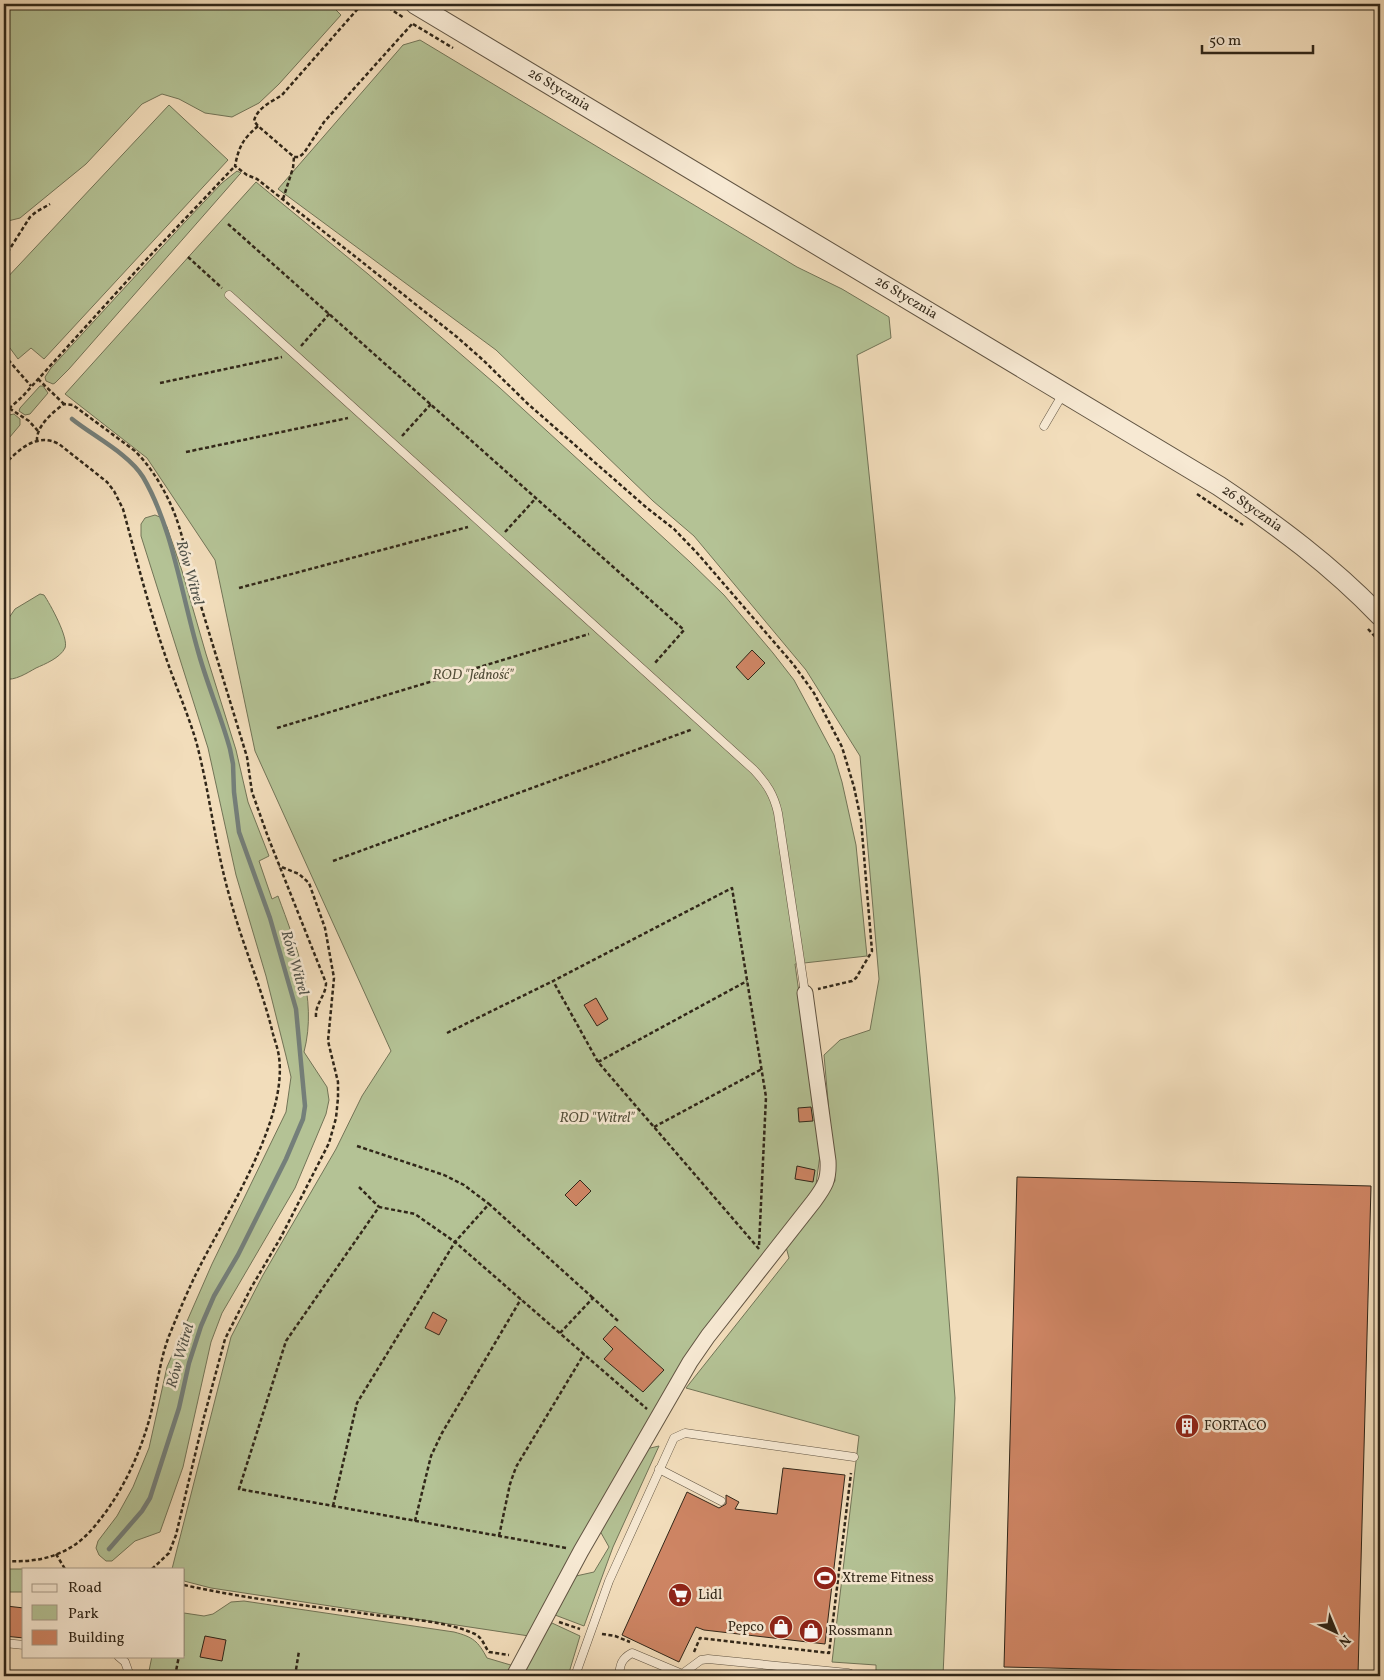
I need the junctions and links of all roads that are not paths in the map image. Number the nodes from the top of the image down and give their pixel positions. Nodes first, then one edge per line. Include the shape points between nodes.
1 (415, 4) edge
2 (229, 295) road end
3 (1064, 392) junction
4 (1044, 426) dead end
5 (1380, 616) edge
6 (805, 993) joint
7 (854, 1456) dead end
8 (659, 1470) junction
9 (721, 1501) dead end
10 (4, 1643) edge
11 (22, 1645) edge
12 (120, 1658) edge
13 (130, 1676) edge
14 (514, 1676) edge
15 (575, 1676) edge
16 (619, 1676) edge
17 (856, 1676) edge

1 - 3 street, 26 Stycznia
2 - 6 lane via 767,785 775,799
3 - 4 lane
3 - 5 street, 26 Stycznia via 1247,505 1329,567
6 - 14 street via 828,1161 827,1181 690,1362 581,1551
7 - 8 lane via 685,1433 674,1438
8 - 9 lane
8 - 15 lane via 618,1560
10 - 11 lane
12 - 13 lane
16 - 17 lane via 620,1664 632,1653 682,1674 708,1658

